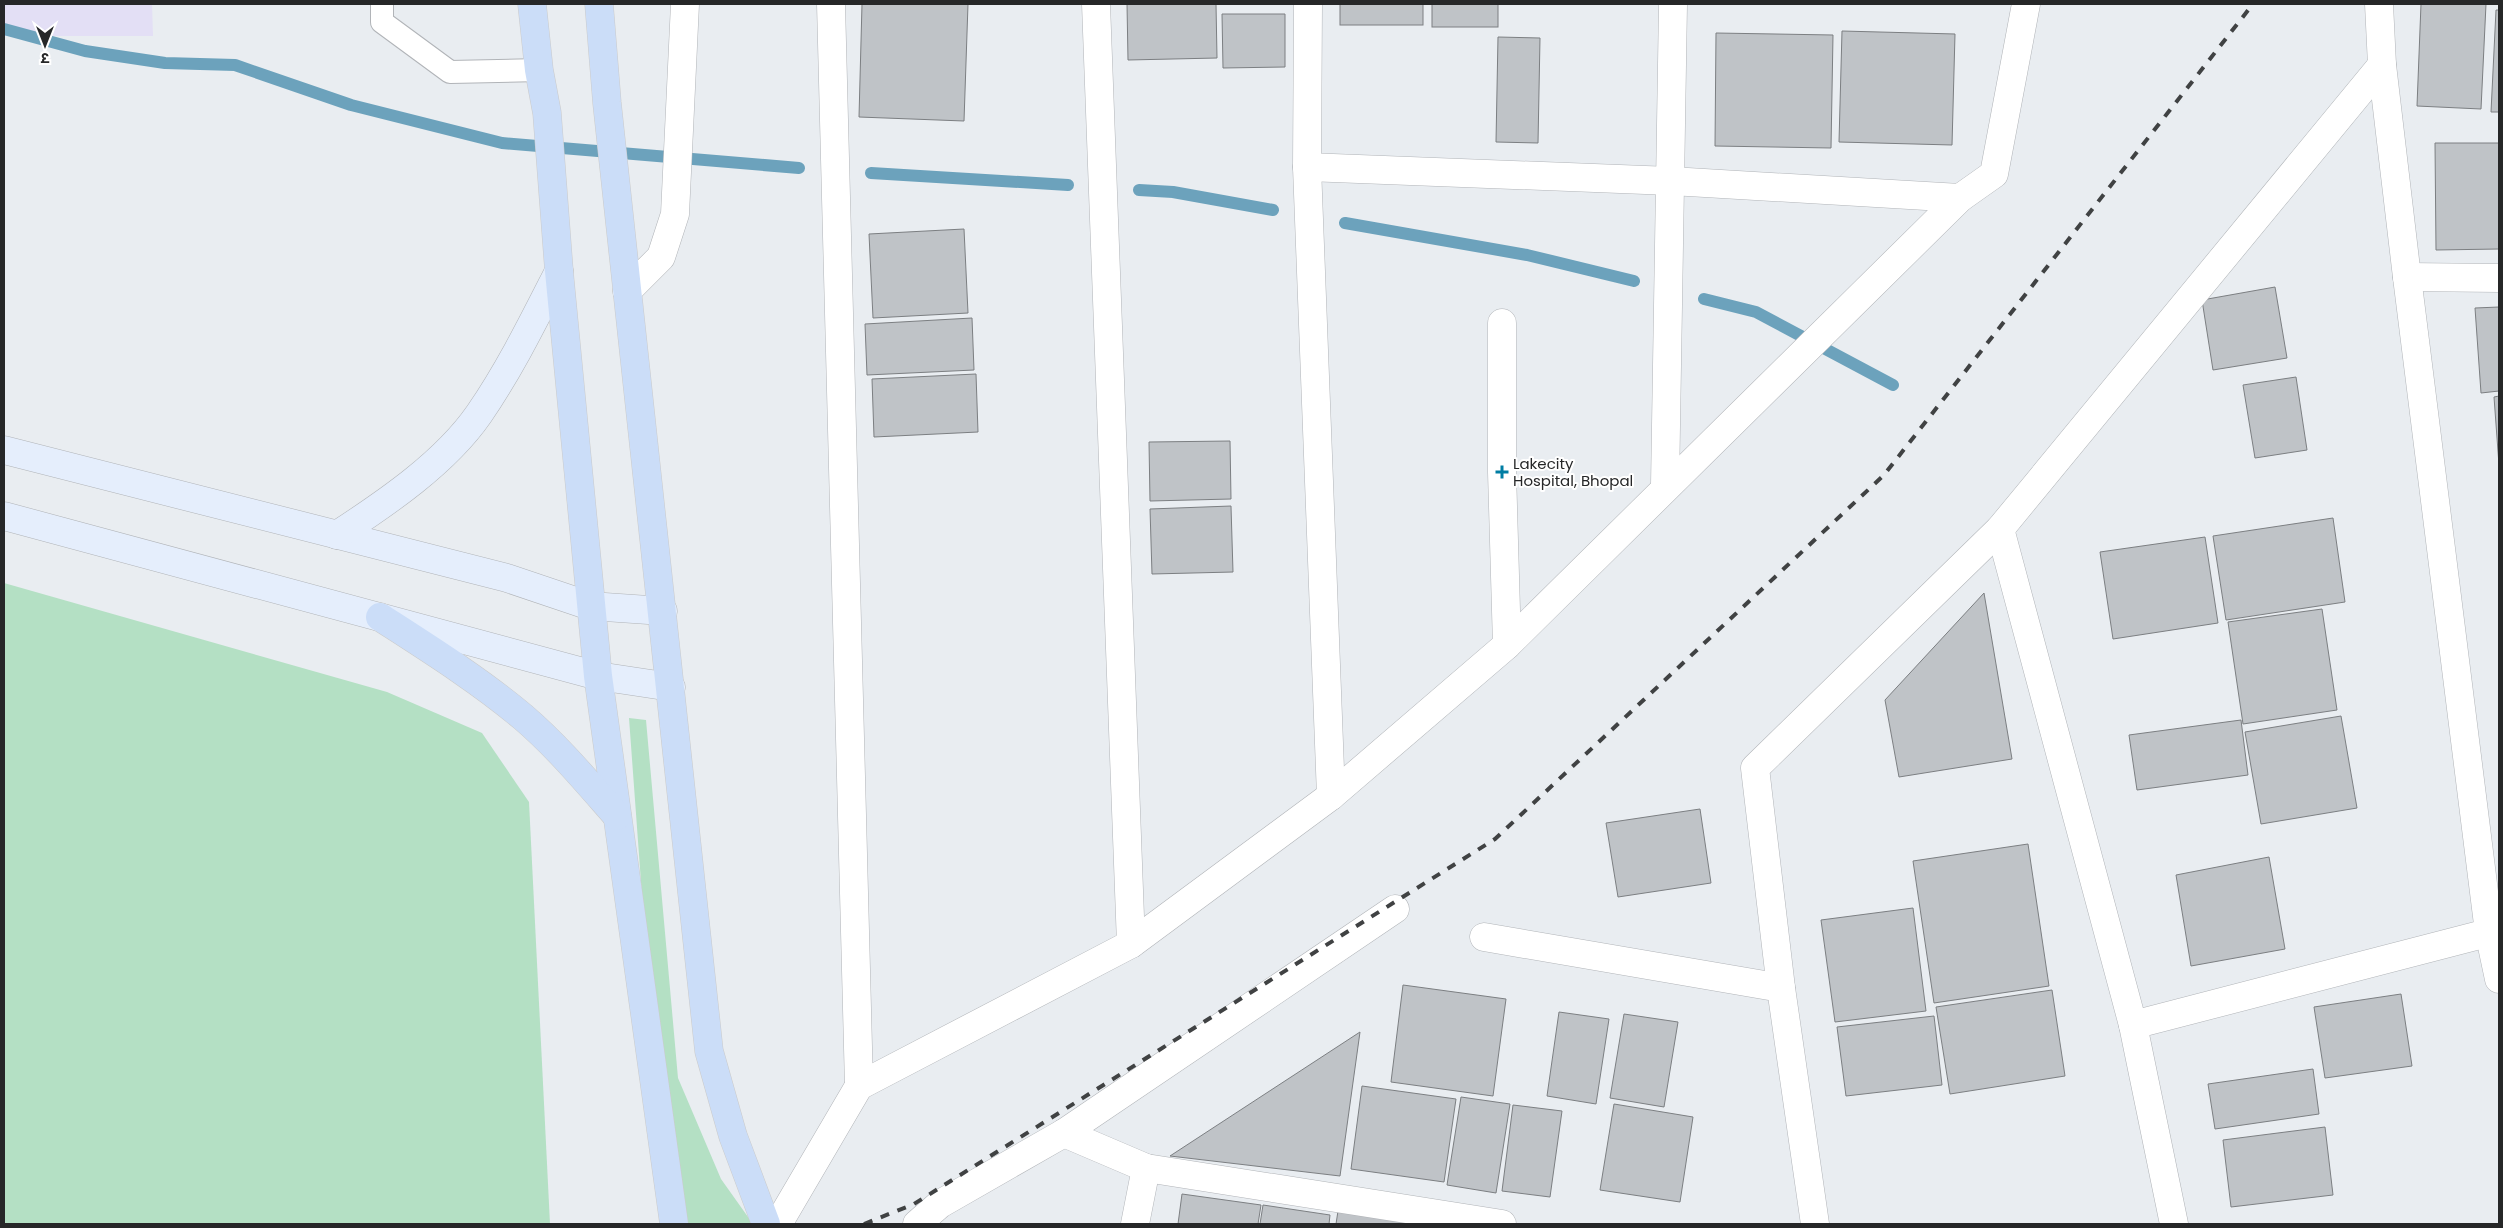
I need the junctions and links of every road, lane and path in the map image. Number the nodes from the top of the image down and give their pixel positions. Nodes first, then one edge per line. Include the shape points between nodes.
1 (382, 4) edge
2 (532, 4) edge
3 (599, 4) edge
4 (685, 4) edge
5 (831, 4) edge
6 (1096, 4) edge
7 (1308, 4) edge
8 (1673, 4) edge
9 (2026, 4) edge
10 (2379, 4) edge
11 (2382, 65) junction
12 (539, 70) junction
13 (1307, 167) junction
14 (1671, 182) junction
15 (1960, 198) junction
16 (559, 271) junction
17 (2406, 277) junction
18 (2499, 278) edge
19 (628, 291) junction
20 (1502, 323) dead end
21 (4, 450) edge
22 (1666, 486) junction
23 (4, 516) edge
24 (2000, 530) junction
25 (336, 534) junction
26 (590, 606) junction
27 (663, 611) junction
28 (380, 617) junction
29 (1507, 645) junction
30 (598, 676) junction
31 (671, 686) junction
32 (1331, 796) junction
33 (618, 816) junction
34 (1395, 909) dead end
35 (2494, 931) edge
36 (1484, 936) dead end
37 (1131, 944) junction
38 (2499, 979) edge
39 (1781, 988) junction
40 (2133, 1025) junction
41 (859, 1086) junction
42 (1064, 1133) junction
43 (1146, 1168) junction
44 (674, 1224) edge
45 (766, 1224) edge
46 (778, 1224) edge
47 (917, 1224) edge
48 (1135, 1224) edge
49 (1502, 1224) edge
50 (1815, 1224) edge
51 (2174, 1224) edge

1 - 12 lane via 382,22 450,72
2 - 12 main road
3 - 19 main road
4 - 19 street via 675,214 661,257
5 - 41 street
6 - 37 street
7 - 13 street
8 - 14 street
9 - 15 street via 1994,174
10 - 11 street
11 - 17 street
11 - 24 street
12 - 16 main road via 547,113
13 - 14 street
13 - 32 street
14 - 15 street
14 - 22 street
15 - 22 street
16 - 25 main road via 518,352 478,416 435,462 385,504
16 - 26 main road
17 - 18 street
17 - 35 street
19 - 27 main road
20 - 29 street
21 - 25 main road
22 - 29 street
23 - 28 main road
24 - 39 street via 1755,768
24 - 40 street
25 - 26 main road via 507,578
26 - 27 main road
26 - 30 main road
27 - 31 main road
28 - 30 main road
28 - 33 main road via 523,717 564,755
29 - 32 street
30 - 31 main road
30 - 33 main road
31 - 45 main road via 709,1051 733,1136
32 - 37 street
33 - 44 main road
34 - 42 street
35 - 38 street
35 - 40 street
36 - 39 street
37 - 41 street
39 - 50 street
40 - 51 street
41 - 46 street
42 - 43 street
42 - 47 street via 940,1204
43 - 48 street
43 - 49 street

